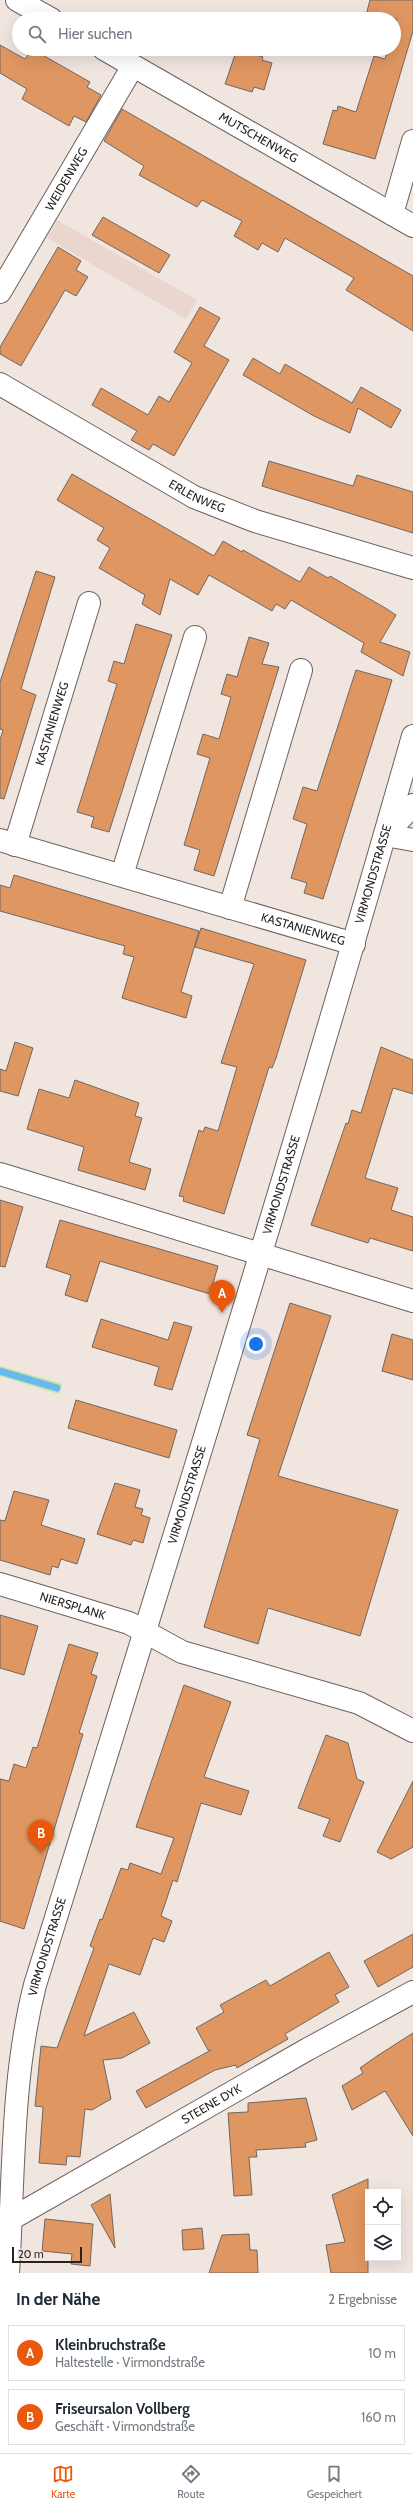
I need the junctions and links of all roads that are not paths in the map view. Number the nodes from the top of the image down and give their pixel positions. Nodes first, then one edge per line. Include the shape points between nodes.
1 (17, 0) edge
2 (38, 12) edge
3 (116, 56) edge
4 (133, 66) junction
5 (413, 142) edge
6 (392, 214) junction
7 (413, 226) edge
8 (0, 292) edge
9 (0, 384) edge
10 (413, 568) edge
11 (89, 603) dead end
12 (195, 637) dead end
13 (301, 670) dead end
14 (413, 736) edge
15 (413, 805) edge
16 (385, 835) junction
17 (413, 840) edge
18 (8, 842) edge
19 (122, 875) junction
20 (230, 908) junction
21 (354, 944) junction
22 (0, 1174) edge
23 (262, 1254) junction
24 (413, 1301) edge
25 (0, 1584) edge
26 (145, 1631) junction
27 (413, 1731) edge
28 (413, 1992) edge
29 (11, 2219) junction
30 (8, 2273) edge

1 - 2 street
3 - 4 street, MUTSCHENWEG
4 - 6 street, MUTSCHENWEG
4 - 8 street, WEIDENWEG
5 - 6 street
6 - 7 street, MUTSCHENWEG
9 - 10 street, ERLENWEG via 194,497 255,521
11 - 18 street, KASTANIENWEG
12 - 19 street
13 - 20 street
14 - 16 street, VIRMONDSTRASSE
15 - 16 street
16 - 17 street
16 - 21 street, VIRMONDSTRASSE
18 - 19 street, KASTANIENWEG
19 - 20 street, KASTANIENWEG
20 - 21 street, KASTANIENWEG
21 - 23 street, VIRMONDSTRASSE
22 - 23 street
23 - 24 street
23 - 26 street, VIRMONDSTRASSE
25 - 26 street, NIERSPLANK via 129,1623
26 - 27 street via 182,1652 359,1703
26 - 29 street, VIRMONDSTRASSE via 30,2005 19,2077
28 - 29 street, STEENE DYK
29 - 30 street, VIRMONDSTRASSE

